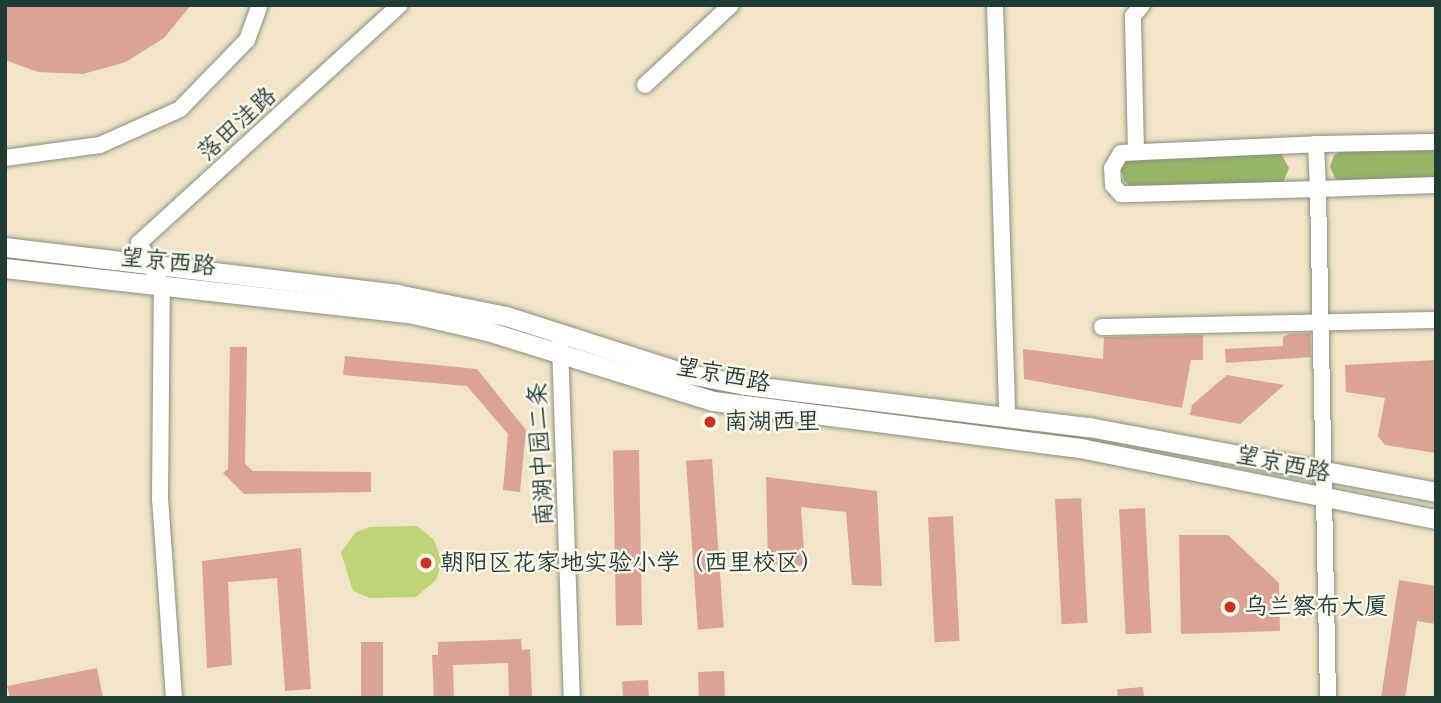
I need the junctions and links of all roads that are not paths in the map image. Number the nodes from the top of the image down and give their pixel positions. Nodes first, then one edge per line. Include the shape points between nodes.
1 (260, 5) edge
2 (400, 5) edge
3 (731, 5) edge
4 (995, 5) edge
5 (1142, 5) edge
6 (645, 85) dead end
7 (1436, 142) edge
8 (1316, 145) junction
9 (1136, 152) junction
10 (5, 159) edge
11 (1436, 185) edge
12 (1318, 189) junction
13 (5, 247) edge
14 (152, 266) junction
15 (5, 268) edge
16 (162, 286) junction
17 (1436, 320) edge
18 (1323, 324) junction
19 (1102, 327) dead end
20 (560, 343) junction
21 (1007, 416) junction
22 (1326, 472) junction
23 (1436, 492) edge
24 (1325, 498) junction
25 (1436, 519) edge
26 (174, 698) edge
27 (572, 698) edge
28 (1328, 698) edge

1 - 10 street via 247,40 180,109 100,145
2 - 14 street, 落田洼路 via 139,243
3 - 6 street
4 - 21 street
5 - 9 street via 1133,16
7 - 8 street
8 - 9 street
8 - 12 street
9 - 12 street via 1122,153 1112,168 1113,186 1121,194
11 - 12 street
12 - 18 street
13 - 14 main road, 望京西路
14 - 16 street, 落田洼路
14 - 20 main road, 望京西路 via 397,295 506,316
15 - 16 main road, 望京西路
16 - 20 main road, 望京西路 via 409,313
16 - 26 street via 160,500
17 - 18 street
18 - 19 street
18 - 22 street
20 - 21 main road, 望京西路 via 745,385
20 - 24 main road, 望京西路 via 713,401 1080,448
20 - 27 street, 南湖中园二条
21 - 22 main road, 望京西路 via 1168,439
22 - 23 main road, 望京西路
22 - 24 street
24 - 25 main road, 望京西路
24 - 28 street

